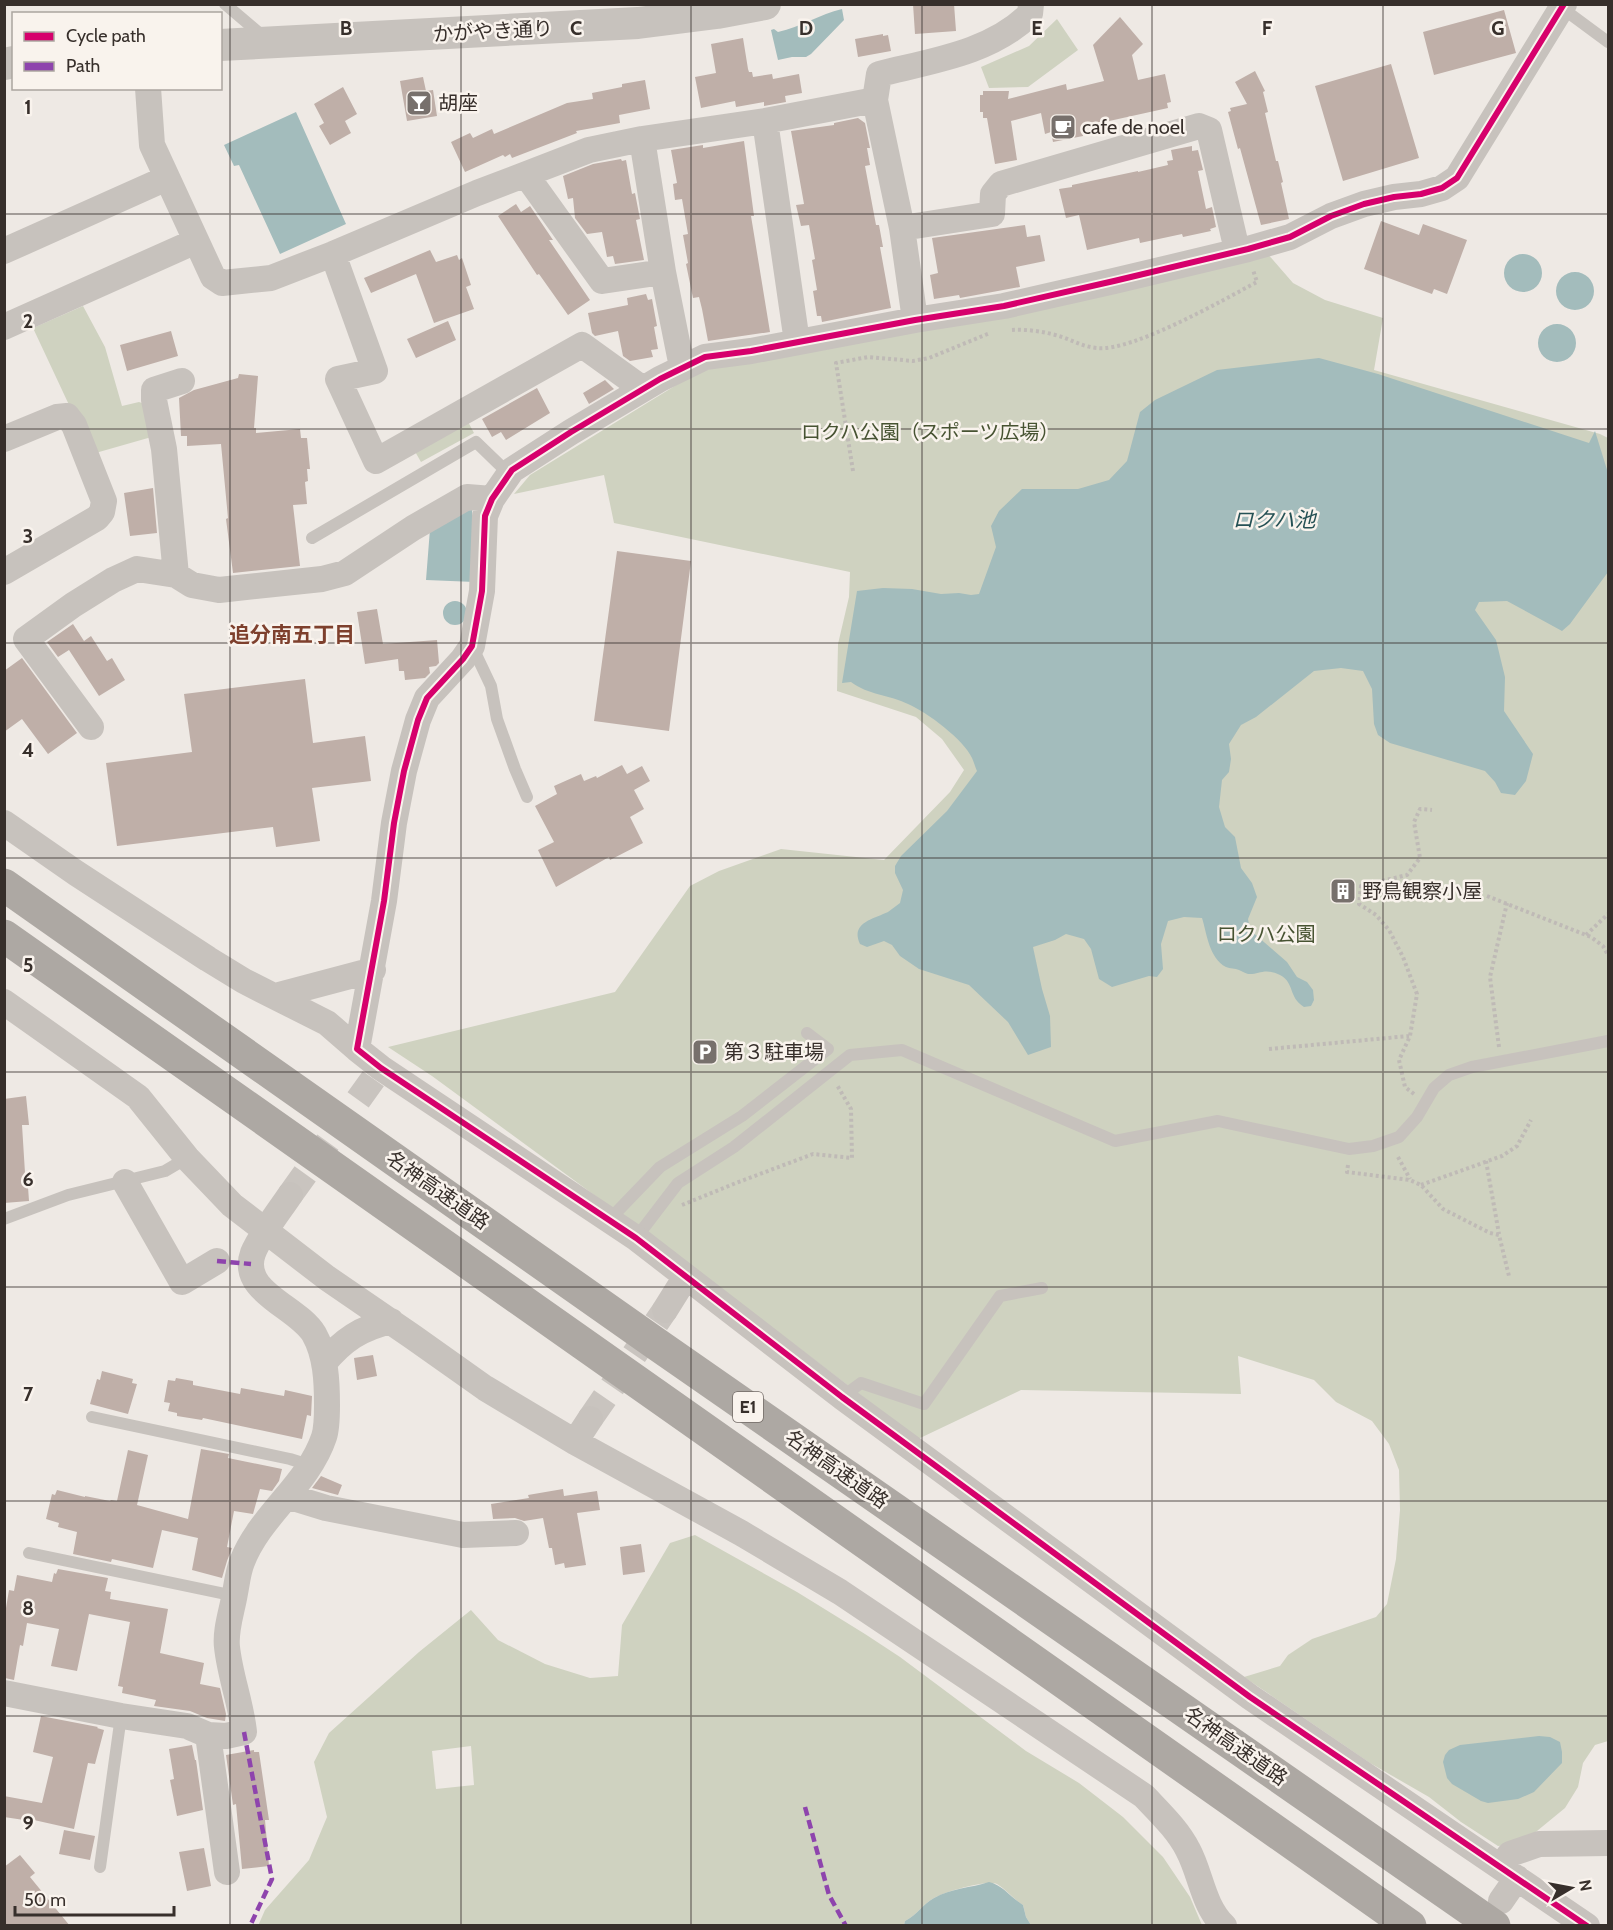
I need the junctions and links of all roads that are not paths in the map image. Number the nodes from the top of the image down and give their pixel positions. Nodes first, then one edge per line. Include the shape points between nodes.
1 (225, 4) edge
2 (765, 4) edge
3 (1031, 4) edge
4 (1563, 6) edge
5 (637, 14) edge
6 (1608, 42) edge
7 (271, 43) junction
8 (222, 45) edge
9 (148, 90) edge
10 (875, 100) junction
11 (765, 121) junction
12 (642, 139) junction
13 (526, 175) junction
14 (167, 178) junction
15 (902, 228) junction
16 (196, 241) junction
17 (1243, 250) junction
18 (4, 251) edge
19 (333, 254) junction
20 (663, 272) junction
21 (915, 320) junction
22 (4, 327) edge
23 (797, 342) junction
24 (682, 367) junction
25 (182, 381) dead end
26 (644, 389) junction
27 (4, 439) edge
28 (509, 474) junction
29 (492, 499) junction
30 (312, 538) dead end
31 (4, 572) edge
32 (176, 575) junction
33 (472, 646) junction
34 (91, 727) dead end
35 (527, 797) dead end
36 (4, 822) edge
37 (4, 885) edge
38 (4, 936) edge
39 (373, 970) junction
40 (275, 996) junction
41 (4, 1002) edge
42 (807, 1033) dead end
43 (1608, 1041) edge
44 (357, 1049) junction
45 (187, 1158) junction
46 (125, 1182) junction
47 (290, 1195) tunnel mouth
48 (4, 1219) edge
49 (609, 1220) junction
50 (267, 1230) junction
51 (636, 1238) junction
52 (217, 1261) dead end
53 (685, 1278) junction
54 (1042, 1288) dead end
55 (665, 1310) tunnel mouth
56 (391, 1321) junction
57 (324, 1363) junction
58 (842, 1397) junction
59 (92, 1417) dead end
60 (590, 1419) tunnel mouth
61 (575, 1442) junction
62 (309, 1465) junction
63 (287, 1496) junction
64 (516, 1533) dead end
65 (29, 1553) dead end
66 (235, 1596) junction
67 (4, 1693) edge
68 (121, 1716) junction
69 (208, 1735) junction
70 (1608, 1843) edge
71 (100, 1867) dead end
72 (227, 1872) dead end
73 (1509, 1872) junction
74 (1498, 1913) edge
75 (1224, 1926) edge
76 (1410, 1926) edge
77 (1587, 1926) edge

1 - 7 lane
2 - 5 street, かがやき通り via 717,13
3 - 10 street via 1030,14 1017,27 968,52 879,74
4 - 6 lane
4 - 17 street via 1457,178 1442,188 1421,194 1364,204 1290,237
5 - 7 street, かがやき通り
7 - 8 street, かがやき通り
9 - 14 street via 152,145
10 - 11 street
10 - 15 street
11 - 12 street
11 - 23 street
12 - 13 street via 589,150
12 - 20 street
13 - 19 street
13 - 20 street via 602,281
14 - 16 street
14 - 18 street
15 - 17 street via 992,214 993,194 1001,184 1199,126 1209,130
15 - 21 street
16 - 19 street via 213,277 222,283 271,278
16 - 22 street
17 - 21 street via 1004,306
19 - 26 street via 375,371 338,379 376,461 582,345
20 - 24 street
21 - 23 street
23 - 24 street via 705,357
24 - 26 street
25 - 32 street via 154,390
26 - 28 street
27 - 31 street via 67,416 104,501 97,518
28 - 29 street
28 - 30 lane via 476,442
29 - 32 street via 468,497 345,573 322,579 219,590 192,585
29 - 33 street via 485,516 482,591
32 - 34 street via 137,569 73,605 26,639
33 - 35 lane via 491,686 497,719
33 - 39 street via 428,698 418,720 398,797
36 - 40 street via 208,959
37 - 74 highway, 名神高速道路 / E1 via 645,1336
38 - 76 highway, E1
39 - 40 street
39 - 44 street
40 - 44 street via 327,1023
41 - 45 street via 138,1097
42 - 49 lane via 828,1049 742,1116 660,1167
43 - 51 lane via 1472,1067 1449,1075 1434,1088 1417,1117 1399,1137 1349,1149 1218,1121 1115,1141 902,1050 850,1055 734,1147 678,1183
44 - 49 street
45 - 46 lane via 165,1171
45 - 50 street via 232,1205
46 - 48 lane via 68,1195
46 - 52 street via 182,1282
47 - 50 street
49 - 51 street
50 - 56 street via 327,1278
50 - 57 street via 254,1252 253,1277 262,1290 307,1325 320,1346
51 - 53 street
53 - 55 street
53 - 58 street
54 - 58 lane via 1000,1296 924,1404 861,1383
56 - 57 street via 356,1333
56 - 61 street via 485,1388
57 - 62 street via 324,1436
58 - 73 street via 1250,1696
59 - 62 lane
60 - 61 street
61 - 75 street via 840,1592 1144,1796 1188,1851 1207,1900
62 - 63 street
63 - 64 street via 326,1508 463,1535
63 - 66 street via 249,1546
65 - 66 lane
66 - 69 street via 226,1644 244,1732
67 - 68 street
68 - 69 street via 187,1726
68 - 71 lane
69 - 72 street
70 - 73 street via 1539,1844 1510,1854
73 - 74 street
73 - 77 street

